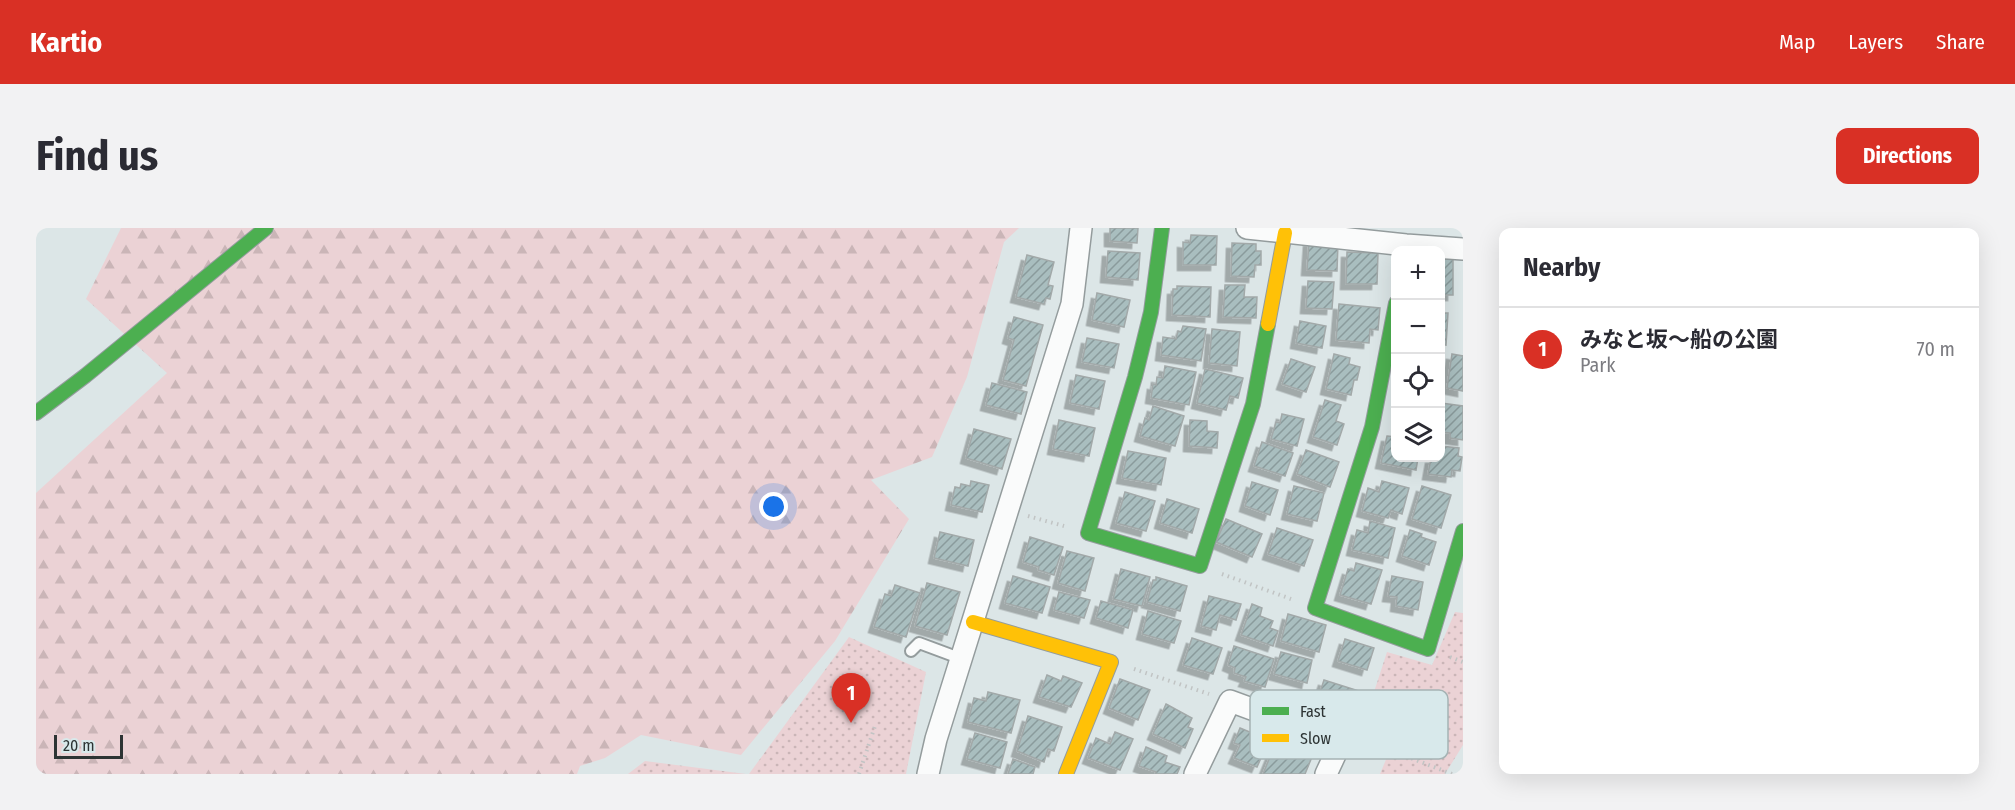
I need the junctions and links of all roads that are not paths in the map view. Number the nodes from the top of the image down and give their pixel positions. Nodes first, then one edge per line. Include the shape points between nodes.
1 (266, 228) edge
2 (1081, 228) edge
3 (1162, 228) edge
4 (1247, 228) edge
5 (1285, 233) junction
6 (1391, 246) edge
7 (1445, 249) edge
8 (1463, 249) edge
9 (1391, 325) edge
10 (36, 413) edge
11 (1463, 531) edge
12 (973, 622) junction
13 (911, 651) dead end
14 (962, 658) junction
15 (1250, 708) edge
16 (1333, 759) edge
17 (928, 774) edge
18 (1066, 774) edge
19 (1195, 774) edge
20 (1326, 774) edge

1 - 10 street
2 - 12 street via 1072,304
3 - 5 street via 1151,312 1138,366 1088,533 1200,566 1253,404
4 - 5 street
5 - 6 street
7 - 8 street
9 - 11 street via 1372,427 1315,608 1428,649
12 - 14 street
12 - 18 street via 1111,662
13 - 14 lane via 919,643
14 - 17 street
15 - 19 street via 1230,701
16 - 20 street

